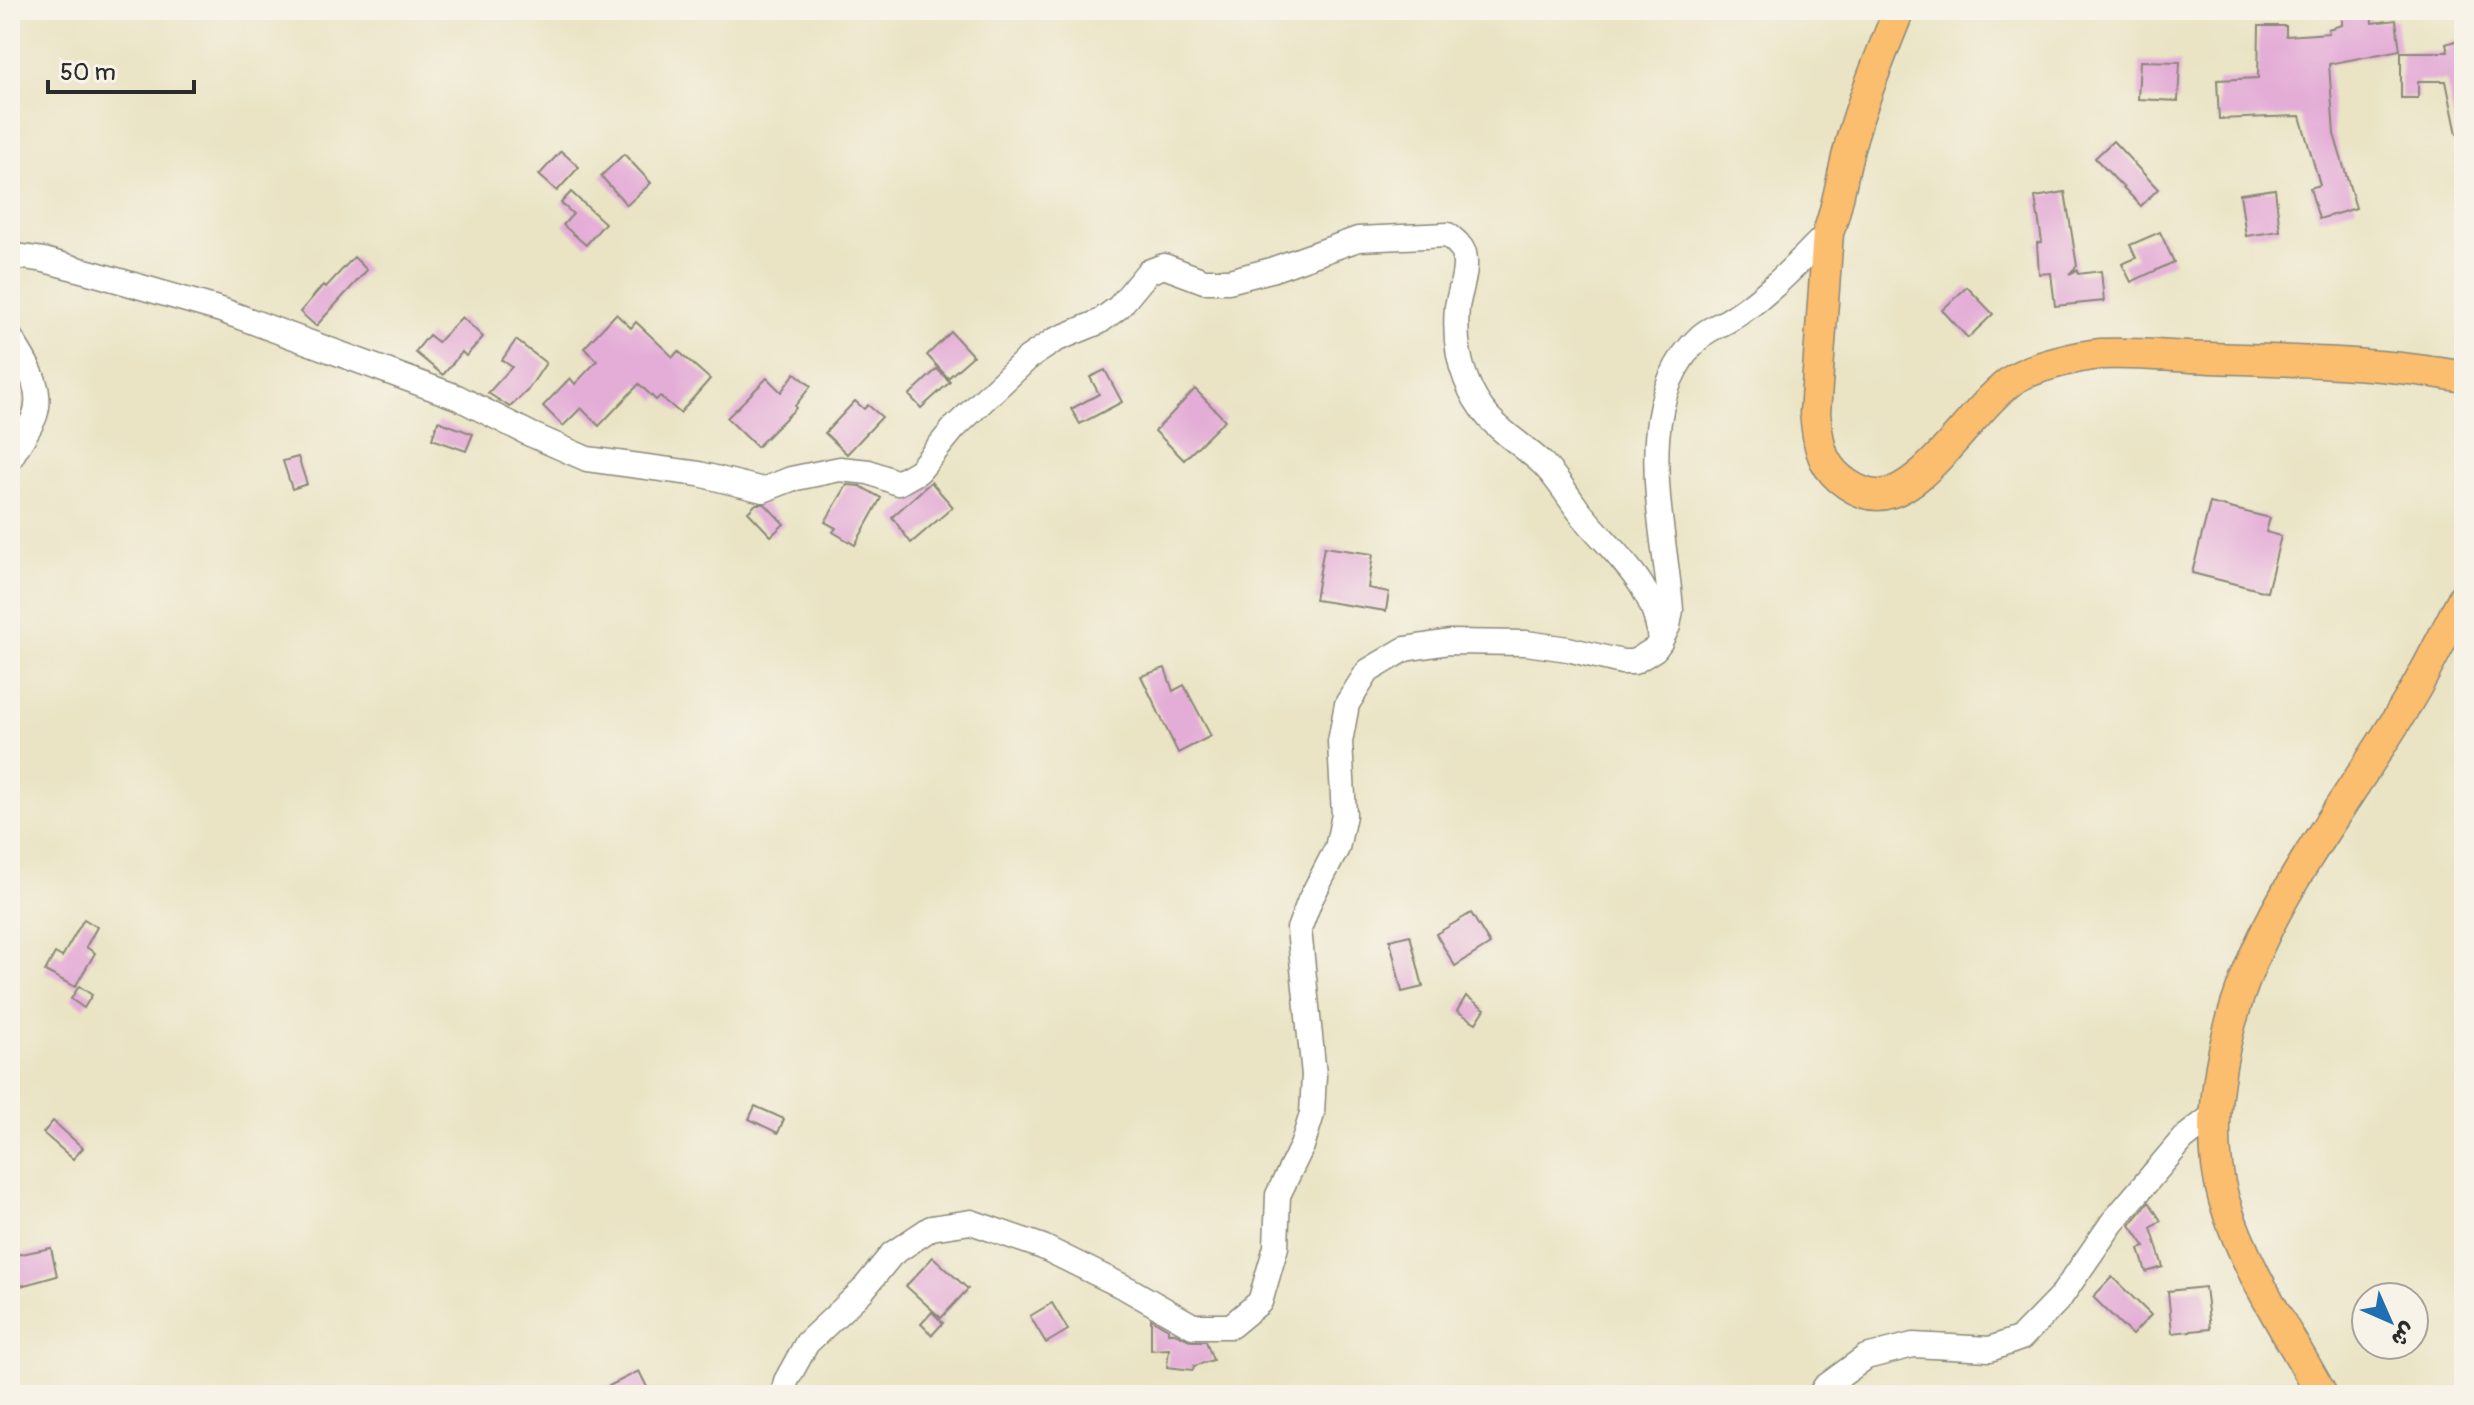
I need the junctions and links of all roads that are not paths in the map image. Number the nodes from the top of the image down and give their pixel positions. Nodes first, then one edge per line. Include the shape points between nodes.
1 (1899, 10) edge
2 (1828, 233) junction
3 (10, 255) edge
4 (10, 337) edge
5 (2464, 377) edge
6 (10, 459) edge
7 (2464, 596) edge
8 (1660, 642) junction
9 (2215, 1114) junction
10 (783, 1395) edge
11 (1820, 1395) edge
12 (2322, 1395) edge

1 - 2 main road via 1854,129
2 - 5 main road via 1815,413 1825,462 1857,491 1879,495 1914,481 2015,378 2101,354 2349,365
2 - 8 street via 1768,290 1699,338 1669,383 1660,413 1655,472 1671,610
3 - 8 street via 235,315 457,397 587,459 699,474 763,490 840,469 898,483 919,471 954,428 1028,358 1099,322 1148,272 1164,266 1204,281 1229,281 1358,239 1448,235 1464,255 1457,340 1478,404 1492,424 1544,465 1623,558 1660,621
4 - 6 street via 30,369 37,396 35,417
7 - 9 main road via 2409,701 2269,922 2230,1023
8 - 10 street via 1634,662 1526,643 1449,642 1405,649 1368,671 1347,704 1340,742 1344,815 1337,848 1299,929 1314,1075 1312,1114 1278,1195 1276,1247 1260,1302 1231,1326 1193,1326 1043,1247 971,1222 931,1228 892,1254 807,1343
9 - 11 street via 2183,1139 2112,1223 2060,1298 2021,1338 1990,1349 1913,1345 1866,1357
9 - 12 main road via 2217,1169 2233,1225

